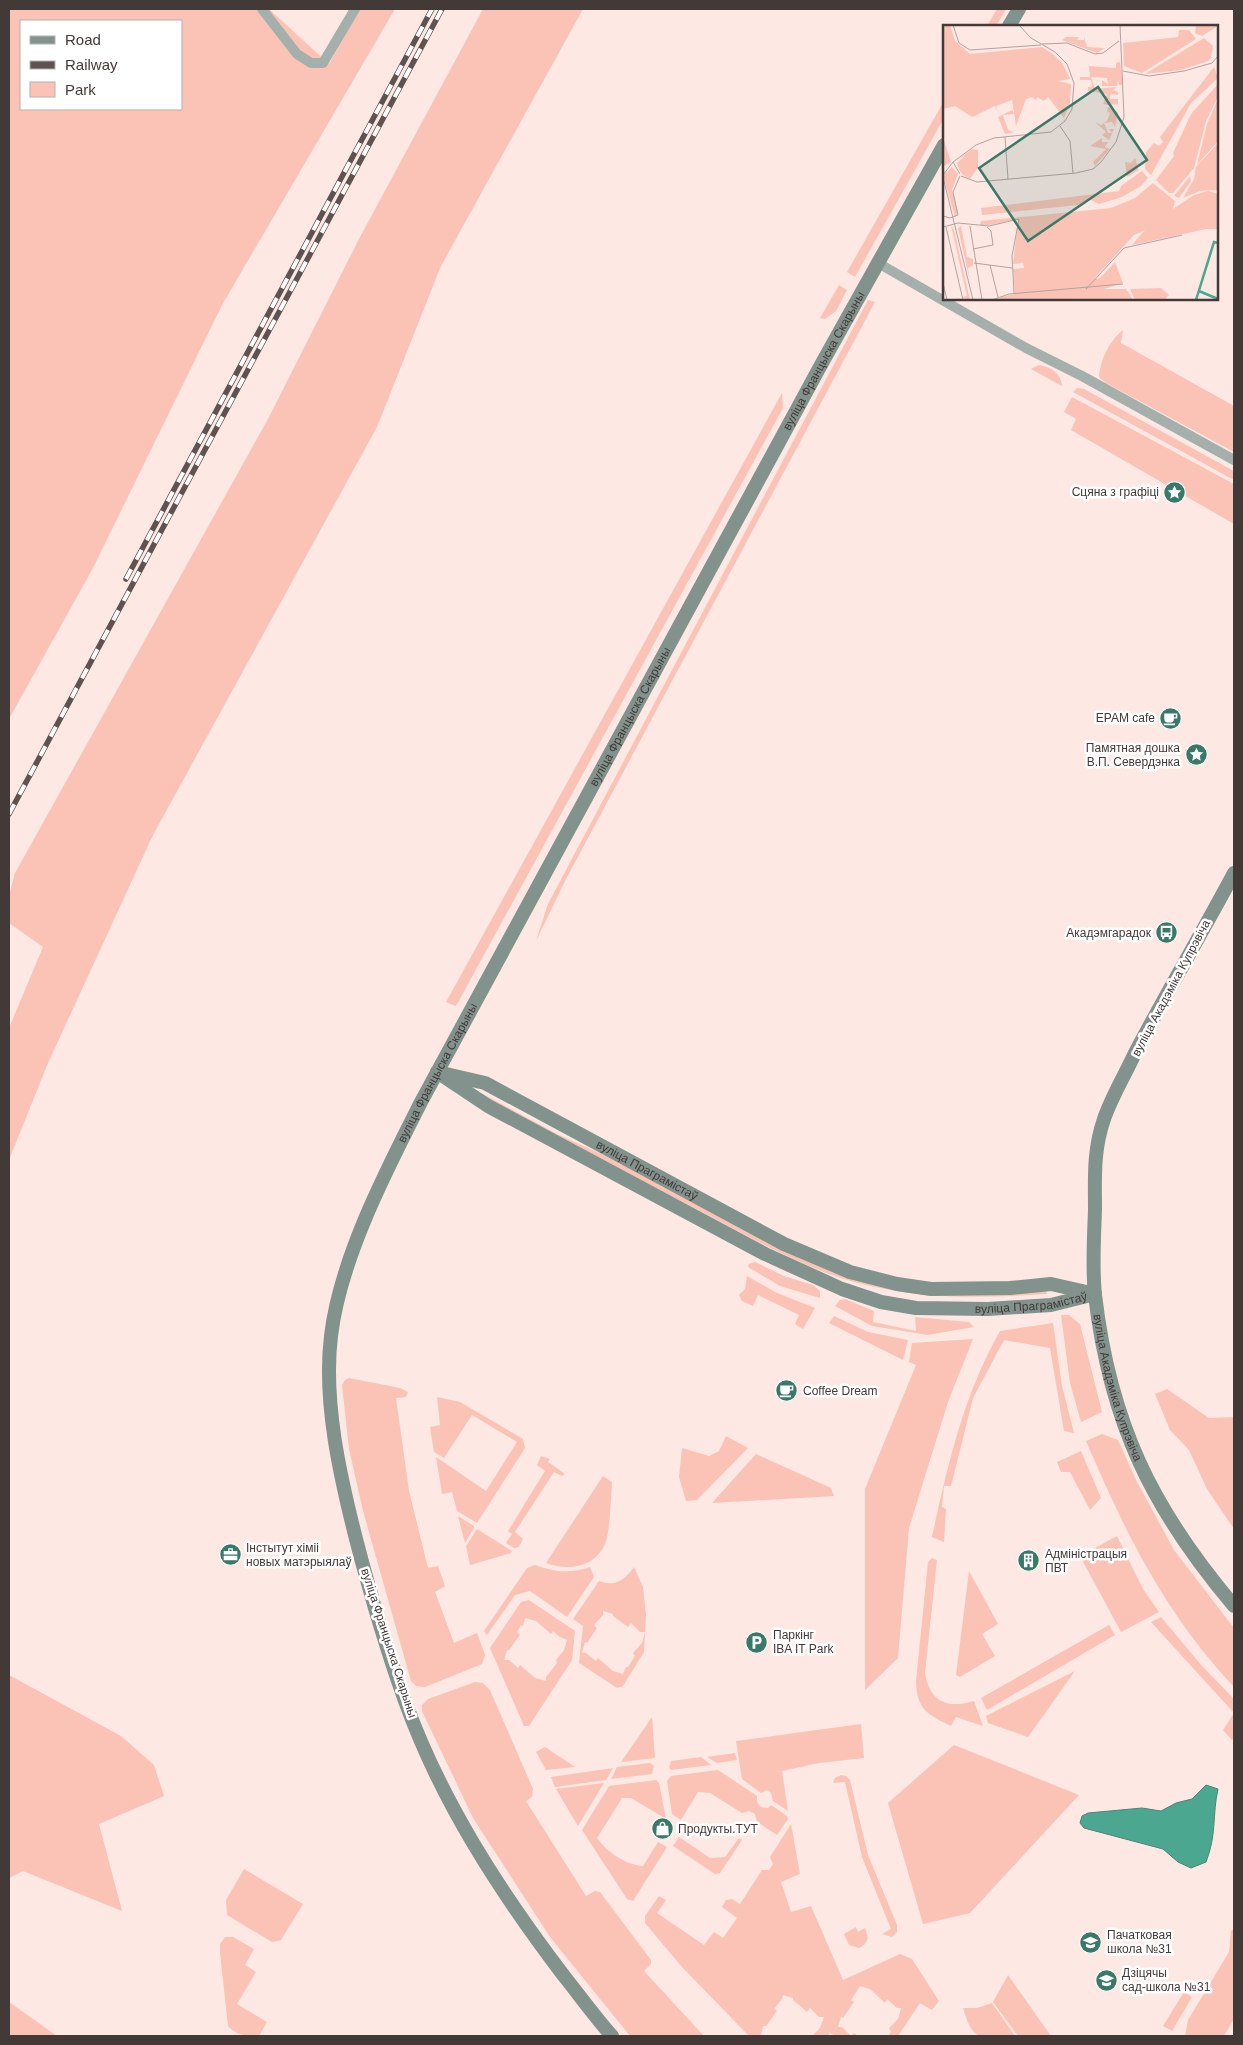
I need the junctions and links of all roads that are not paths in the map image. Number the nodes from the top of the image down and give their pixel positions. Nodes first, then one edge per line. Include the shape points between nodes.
1 (262, 9) edge
2 (355, 9) edge
3 (1019, 9) edge
4 (1010, 25) edge
5 (943, 147) edge
6 (878, 263) junction
7 (1234, 460) edge
8 (1234, 873) edge
9 (437, 1072) junction
10 (1095, 1294) junction
11 (1234, 1606) edge
12 (612, 2036) edge

1 - 2 street via 297,54 311,63 323,63
3 - 4 main road
5 - 6 main road, вуліца Францыска Скарыны
6 - 7 street via 1026,348
6 - 9 main road, вуліца Францыска Скарыны
8 - 10 main road, вуліца Акадэміка Купрэвіча via 1142,1040 1104,1118 1094,1162
9 - 10 main road, вуліца Праграмістаў via 485,1084 784,1244 850,1272 931,1289 1051,1284
9 - 10 main road, вуліца Праграмістаў via 488,1106 759,1251 842,1289 881,1302 916,1308 1051,1305
9 - 12 main road, вуліца Францыска Скарыны via 380,1184 344,1279 331,1334 330,1390 342,1484 406,1702 459,1818 526,1924
10 - 11 main road, вуліца Акадэміка Купрэвіча via 1112,1391 1127,1436 1166,1514 1201,1567

